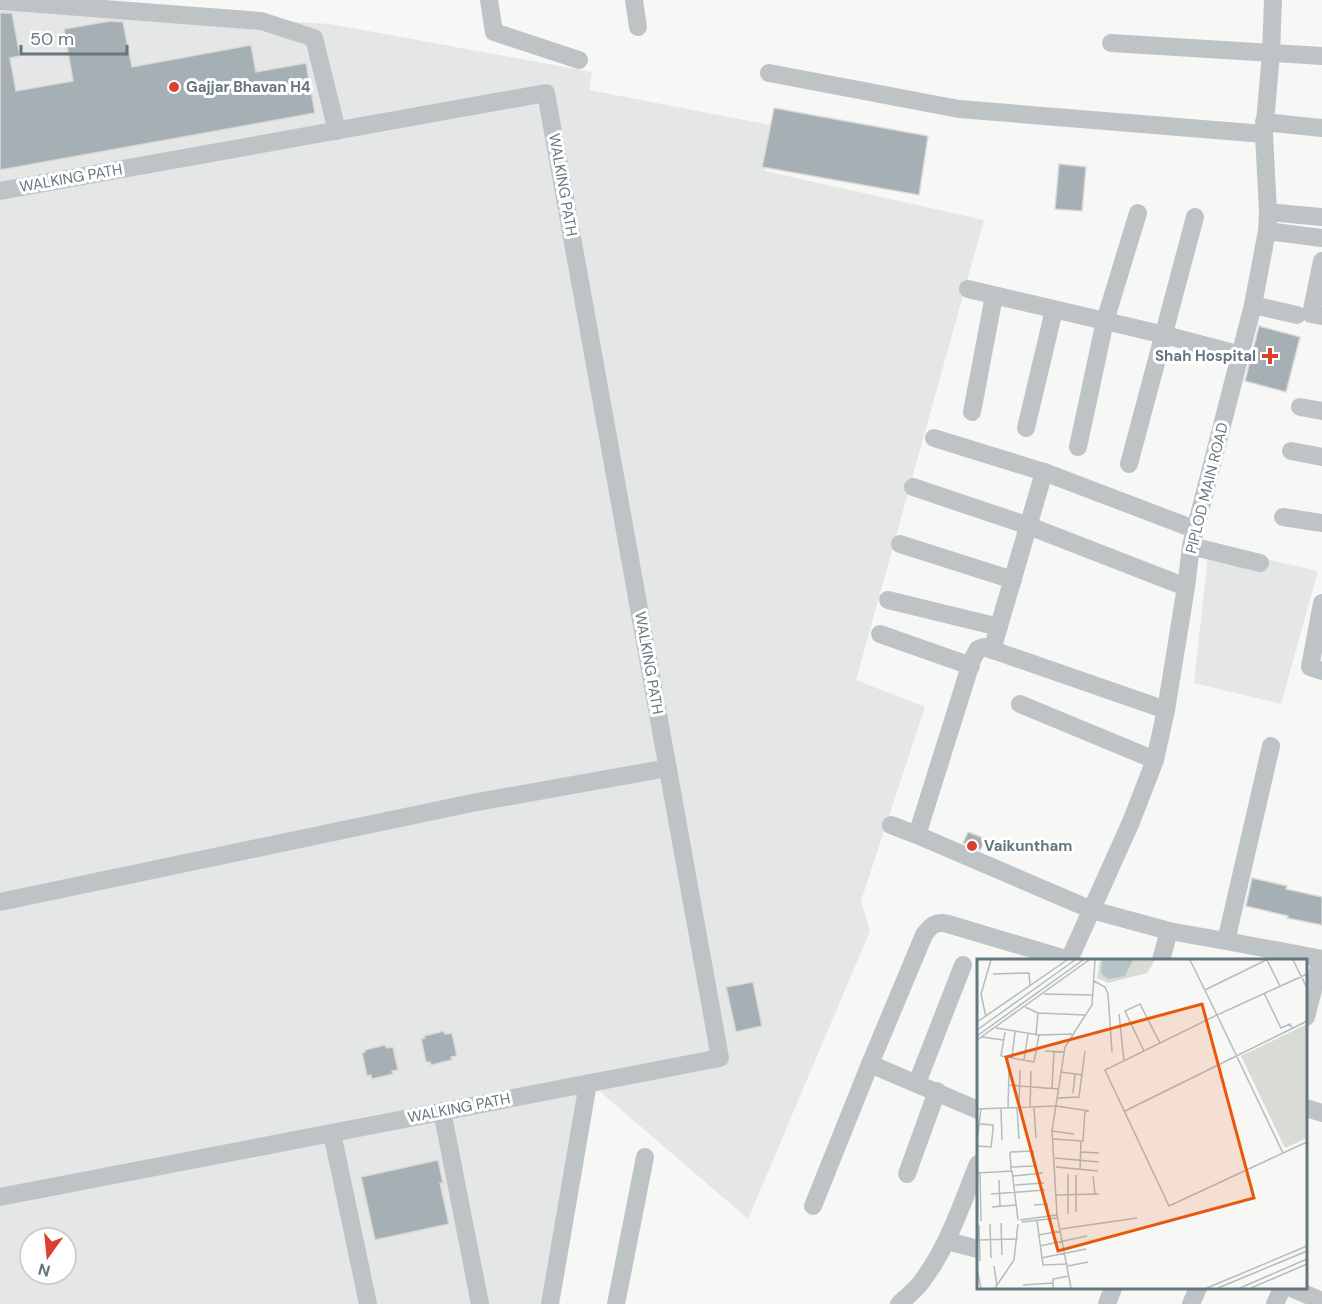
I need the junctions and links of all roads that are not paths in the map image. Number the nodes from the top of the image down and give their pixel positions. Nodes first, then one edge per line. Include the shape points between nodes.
1 (489, 0) edge
2 (634, 0) edge
3 (1273, 0) edge
4 (0, 2) edge
5 (638, 27) dead end
6 (1112, 43) dead end
7 (1271, 53) junction
8 (1322, 56) edge
9 (579, 60) dead end
10 (769, 73) dead end
11 (1264, 128) junction
12 (1322, 128) edge
13 (337, 131) junction
14 (0, 191) edge
15 (1268, 212) junction
16 (1138, 213) dead end
17 (1195, 217) dead end
18 (1322, 217) edge
19 (1267, 231) junction
20 (1322, 238) edge
21 (1322, 261) edge
22 (968, 290) dead end
23 (994, 296) junction
24 (1253, 304) junction
25 (1054, 310) junction
26 (1297, 315) dead end
27 (1322, 316) edge
28 (1106, 321) junction
29 (1165, 335) junction
30 (1241, 355) junction
31 (1300, 407) dead end
32 (1322, 411) edge
33 (972, 412) dead end
34 (1026, 428) dead end
35 (934, 438) dead end
36 (1078, 447) dead end
37 (1291, 451) dead end
38 (1322, 457) edge
39 (1129, 464) dead end
40 (1044, 472) junction
41 (914, 487) dead end
42 (1283, 517) dead end
43 (1322, 523) edge
44 (1029, 526) junction
45 (1192, 538) junction
46 (900, 544) dead end
47 (1260, 563) dead end
48 (1013, 580) junction
49 (1186, 588) junction
50 (888, 600) dead end
51 (1322, 603) edge
52 (999, 627) junction
53 (880, 634) dead end
54 (992, 650) junction
55 (970, 666) junction
56 (1322, 671) edge
57 (1020, 704) dead end
58 (1166, 711) junction
59 (1271, 746) dead end
60 (1155, 760) junction
61 (668, 768) junction
62 (891, 825) dead end
63 (917, 835) junction
64 (0, 903) edge
65 (1092, 910) junction
66 (1169, 932) junction
67 (1226, 941) junction
68 (1249, 953) edge
69 (1066, 959) edge
70 (1069, 959) edge
71 (1161, 959) edge
72 (1322, 959) edge
73 (963, 965) dead end
74 (1307, 1010) edge
75 (870, 1064) junction
76 (588, 1083) junction
77 (917, 1083) junction
78 (937, 1091) junction
79 (1307, 1109) edge
80 (977, 1110) edge
81 (442, 1112) junction
82 (1322, 1113) edge
83 (332, 1133) junction
84 (645, 1157) dead end
85 (977, 1166) edge
86 (907, 1174) dead end
87 (0, 1197) edge
88 (813, 1206) dead end
89 (947, 1241) junction
90 (977, 1249) edge
91 (1112, 1289) edge
92 (1197, 1289) edge
93 (1281, 1289) edge
94 (1295, 1289) edge
95 (1322, 1301) edge
96 (368, 1304) edge
97 (480, 1304) edge
98 (550, 1304) edge
99 (616, 1304) edge
100 (899, 1304) edge
101 (1107, 1304) edge
102 (1191, 1304) edge
103 (1275, 1304) edge

1 - 9 street via 494,32
2 - 5 street
3 - 7 street, PIPLOD MAIN ROAD
4 - 13 street via 261,21 314,38
6 - 7 street
7 - 8 street
7 - 11 street, PIPLOD MAIN ROAD
10 - 11 street via 959,109
11 - 12 street
11 - 15 street, PIPLOD MAIN ROAD
13 - 14 street, WALKING PATH
13 - 61 street, WALKING PATH via 546,93
15 - 18 street
15 - 19 street, PIPLOD MAIN ROAD
16 - 28 street
17 - 29 street
19 - 20 street
19 - 24 street, PIPLOD MAIN ROAD
21 - 27 street via 1311,314
22 - 23 street
23 - 25 street
23 - 33 street
24 - 26 street
24 - 30 street, PIPLOD MAIN ROAD
25 - 28 street
25 - 34 street
28 - 29 street
28 - 36 street
29 - 30 street
29 - 39 street
30 - 45 street, PIPLOD MAIN ROAD
31 - 32 street
35 - 40 street
37 - 38 street
40 - 44 street
40 - 45 street
41 - 44 street
42 - 43 street
44 - 48 street
44 - 49 street
45 - 47 street
45 - 49 street, PIPLOD MAIN ROAD
46 - 48 street
48 - 52 street
49 - 58 street, PIPLOD MAIN ROAD
50 - 52 street
51 - 56 street via 1310,668
52 - 54 street
53 - 55 street
54 - 55 street via 978,649
54 - 58 street
55 - 63 street
57 - 60 street
58 - 60 street, PIPLOD MAIN ROAD
59 - 67 street
60 - 65 street, PIPLOD MAIN ROAD
61 - 64 street via 472,803
61 - 76 street, WALKING PATH via 720,1058
62 - 63 street
63 - 65 street
65 - 66 street
65 - 70 street, PIPLOD MAIN ROAD
66 - 67 street
66 - 71 street
67 - 68 street
68 - 72 street
69 - 75 street via 935,923 924,935
72 - 74 street
73 - 77 street
75 - 77 street
75 - 88 street
76 - 81 street, WALKING PATH
76 - 98 street
77 - 78 street
78 - 80 street
78 - 86 street
79 - 82 street
81 - 83 street, WALKING PATH
81 - 97 street
83 - 87 street, WALKING PATH
83 - 96 street
84 - 99 street
85 - 89 street
89 - 90 street
89 - 100 street via 920,1284
91 - 101 street
92 - 102 street
93 - 103 street
94 - 95 street

